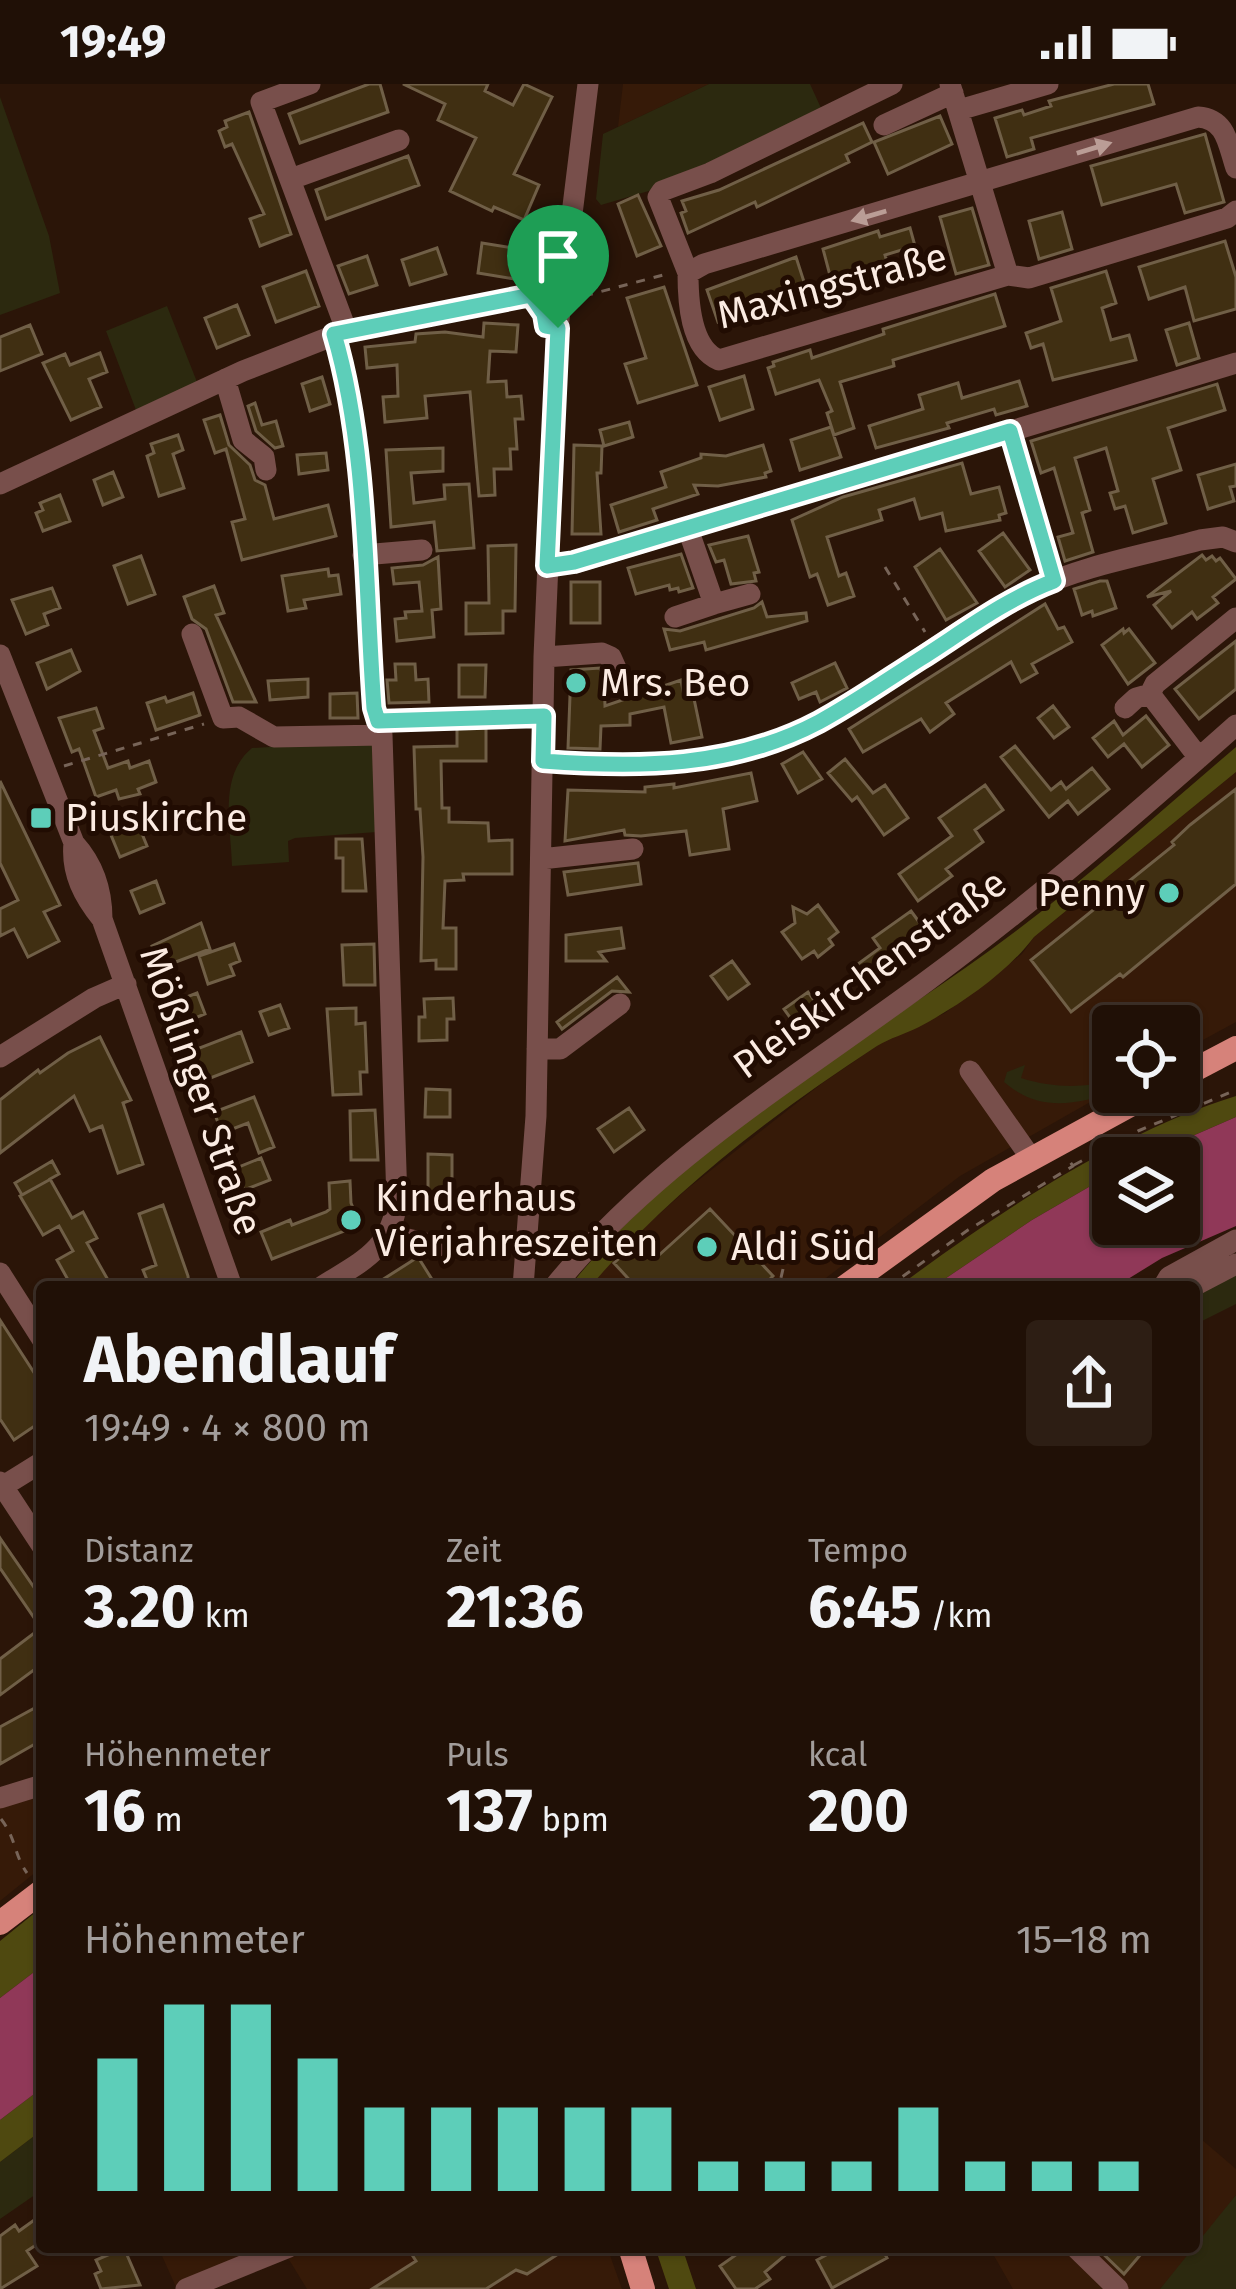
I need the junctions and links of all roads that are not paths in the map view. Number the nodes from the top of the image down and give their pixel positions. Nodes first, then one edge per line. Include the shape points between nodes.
1 (310, 84) edge
2 (588, 84) edge
3 (832, 84) edge
4 (892, 84) edge
5 (1048, 84) edge
6 (954, 96) edge
7 (842, 107) junction
8 (884, 125) dead end
9 (399, 140) dead end
10 (1236, 168) edge
11 (291, 179) junction
12 (982, 183) junction
13 (1236, 212) edge
14 (688, 273) junction
15 (1008, 275) junction
16 (570, 293) junction
17 (341, 333) junction
18 (1236, 363) edge
19 (225, 379) junction
20 (1010, 431) junction
21 (266, 470) dead end
22 (0, 484) edge
23 (688, 529) junction
24 (1235, 539) edge
25 (422, 550) dead end
26 (363, 555) junction
27 (547, 566) junction
28 (1054, 581) junction
29 (750, 594) dead end
30 (714, 604) junction
31 (675, 617) dead end
32 (1236, 618) edge
33 (192, 634) dead end
34 (0, 656) edge
35 (544, 657) junction
36 (619, 675) dead end
37 (1150, 694) junction
38 (1125, 708) dead end
39 (10, 714) edge
40 (1236, 725) edge
41 (380, 728) junction
42 (1199, 758) junction
43 (543, 761) junction
44 (633, 848) dead end
45 (541, 859) junction
46 (126, 984) junction
47 (620, 1004) dead end
48 (4, 1045) edge
49 (1236, 1048) edge
50 (538, 1049) junction
51 (1200, 1067) edge
52 (970, 1071) dead end
53 (1115, 1113) edge
54 (1031, 1159) junction
55 (390, 1234) junction
56 (1236, 1240) edge
57 (438, 1246) dead end
58 (1236, 1264) edge
59 (0, 1274) edge
60 (230, 1281) edge
61 (330, 1281) edge
62 (523, 1281) edge
63 (559, 1281) edge
64 (853, 1281) edge
65 (1167, 1281) edge
66 (1200, 1283) edge
67 (36, 1330) edge
68 (36, 1465) edge
69 (1, 1485) edge
70 (36, 1537) edge
71 (36, 1787) edge
72 (0, 1798) edge
73 (36, 1888) edge
74 (0, 1923) edge
75 (274, 2253) edge
76 (632, 2253) edge
77 (1081, 2253) edge
78 (186, 2289) edge
79 (643, 2289) edge
80 (1118, 2289) edge

1 - 11 street via 261,102
2 - 16 street
3 - 7 street
4 - 7 street
5 - 6 street
6 - 8 street
6 - 12 street
7 - 14 street via 662,191
9 - 11 street
12 -> 10 street, Maxingstraße via 1198,116 1222,127
11 - 17 street
12 -> 14 street, Maxingstraße
12 - 15 street, Maxingstraße
13 - 15 street, Maxingstraße via 1029,278
14 - 15 street, Maxingstraße via 699,344 719,360
16 - 17 street
16 - 27 street
17 - 19 street
17 - 26 street
18 - 20 street
19 - 21 street via 243,440
19 - 22 street
20 - 23 street
20 - 28 street
23 - 27 street
23 - 30 street
24 - 28 street via 1200,540
25 - 26 street
26 - 41 street
27 - 35 street
28 - 43 street via 818,723 748,749 662,765
29 - 30 street
30 - 31 street
32 - 37 street
33 - 41 street via 223,718 239,717 274,737
34 - 39 street, Mößlinger Straße
35 - 36 street via 602,653
35 - 43 street
37 - 38 street
37 - 42 street
39 - 46 street, Mößlinger Straße via 102,894 102,920
40 - 42 street, Pleiskirchenstraße
41 - 55 street via 398,1201
42 - 63 street, Pleiskirchenstraße via 996,929 677,1163
43 - 45 street
44 - 45 street
45 - 50 street
46 - 48 street
46 - 60 street, Mößlinger Straße
47 - 50 street via 560,1049
49 - 51 main road
50 - 62 street
52 - 54 street
53 - 54 main road
54 - 64 main road
55 - 57 street
55 - 61 street
56 - 65 street
58 - 66 street
59 - 67 street
68 - 69 street
69 - 70 street
71 - 72 street
73 - 74 main road
75 - 78 street
76 - 79 main road
77 - 80 street

